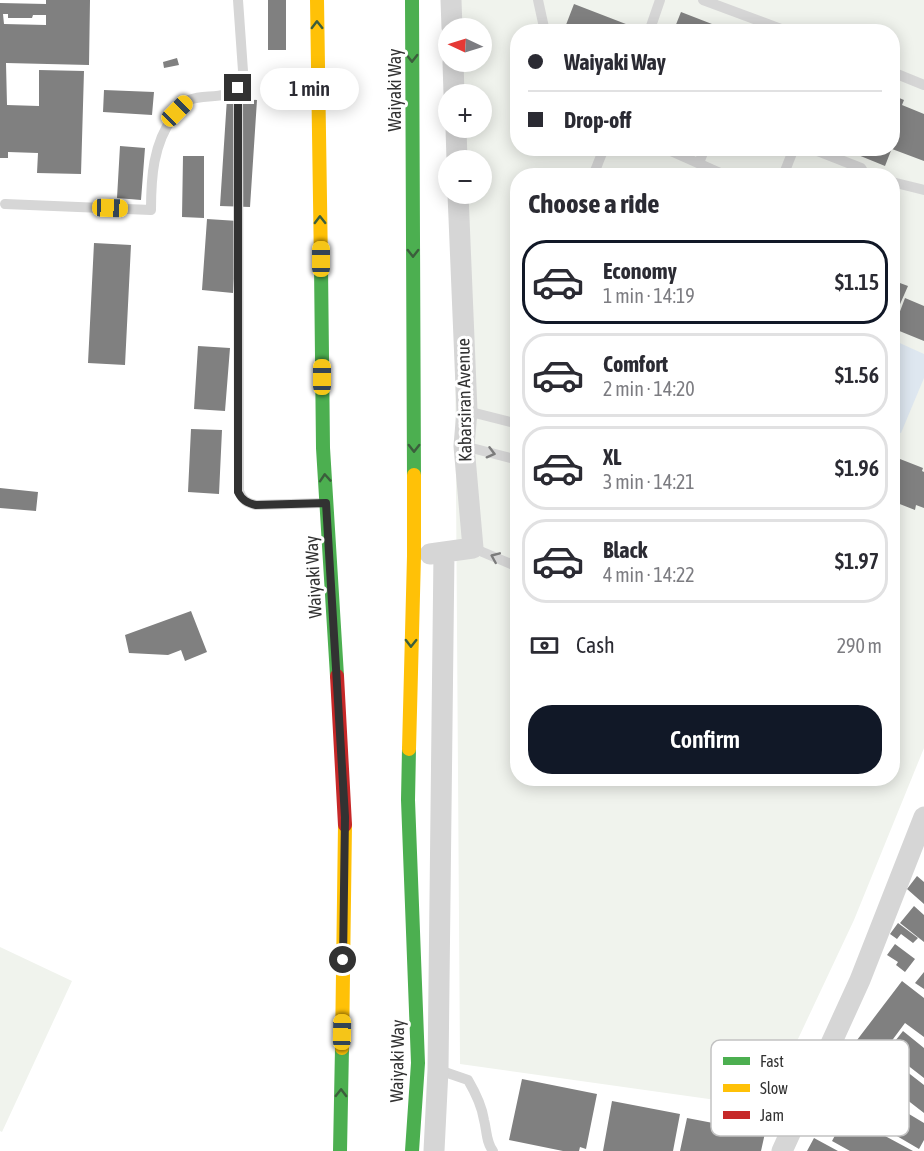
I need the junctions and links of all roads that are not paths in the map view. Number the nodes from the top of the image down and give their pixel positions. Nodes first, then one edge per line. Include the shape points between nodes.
1 (238, 0) edge
2 (317, 0) edge
3 (412, 0) edge
4 (451, 0) edge
5 (538, 0) edge
6 (660, 0) edge
7 (703, 0) edge
8 (722, 3) edge
9 (452, 18) edge
10 (543, 24) edge
11 (652, 24) edge
12 (771, 24) edge
13 (900, 76) edge
14 (924, 86) edge
15 (238, 88) junction
16 (683, 156) edge
17 (702, 156) edge
18 (830, 156) edge
19 (699, 163) junction
20 (710, 168) edge
21 (861, 168) edge
22 (900, 184) edge
23 (924, 190) edge
24 (5, 204) dead end
25 (458, 204) edge
26 (467, 411) junction
27 (510, 422) edge
28 (464, 446) junction
29 (510, 458) edge
30 (326, 503) junction
31 (473, 548) junction
32 (444, 552) junction
33 (414, 556) junction
34 (510, 564) edge
35 (924, 817) edge
36 (833, 1040) edge
37 (428, 1067) junction
38 (789, 1136) edge
39 (340, 1151) edge
40 (412, 1151) edge
41 (434, 1151) edge
42 (493, 1151) edge
43 (782, 1151) edge

1 - 15 lane via 243,71
30 -> 2 highway, Waiyaki Way
3 -> 33 highway, Waiyaki Way
4 - 9 street
5 - 10 lane
6 - 11 lane
7 - 8 lane
8 - 12 lane
13 - 14 lane
15 - 24 lane via 187,101 177,111 155,155 151,210
15 - 30 lane via 238,492 241,498 256,505
16 - 19 lane
17 - 19 lane
18 - 21 lane
19 - 20 lane
22 - 23 lane
25 - 26 street, Kabarsiran Avenue
26 - 27 lane
26 - 28 street, Kabarsiran Avenue
28 -> 29 lane
28 - 31 street, Kabarsiran Avenue
39 -> 30 highway, Waiyaki Way via 345,817
31 - 32 street
34 -> 31 lane
32 - 33 street
32 - 37 street
33 -> 37 highway, Waiyaki Way via 408,800
35 - 36 street
37 - 40 highway, Waiyaki Way via 413,1122
37 - 41 street
37 - 42 lane via 468,1080
38 - 43 street

